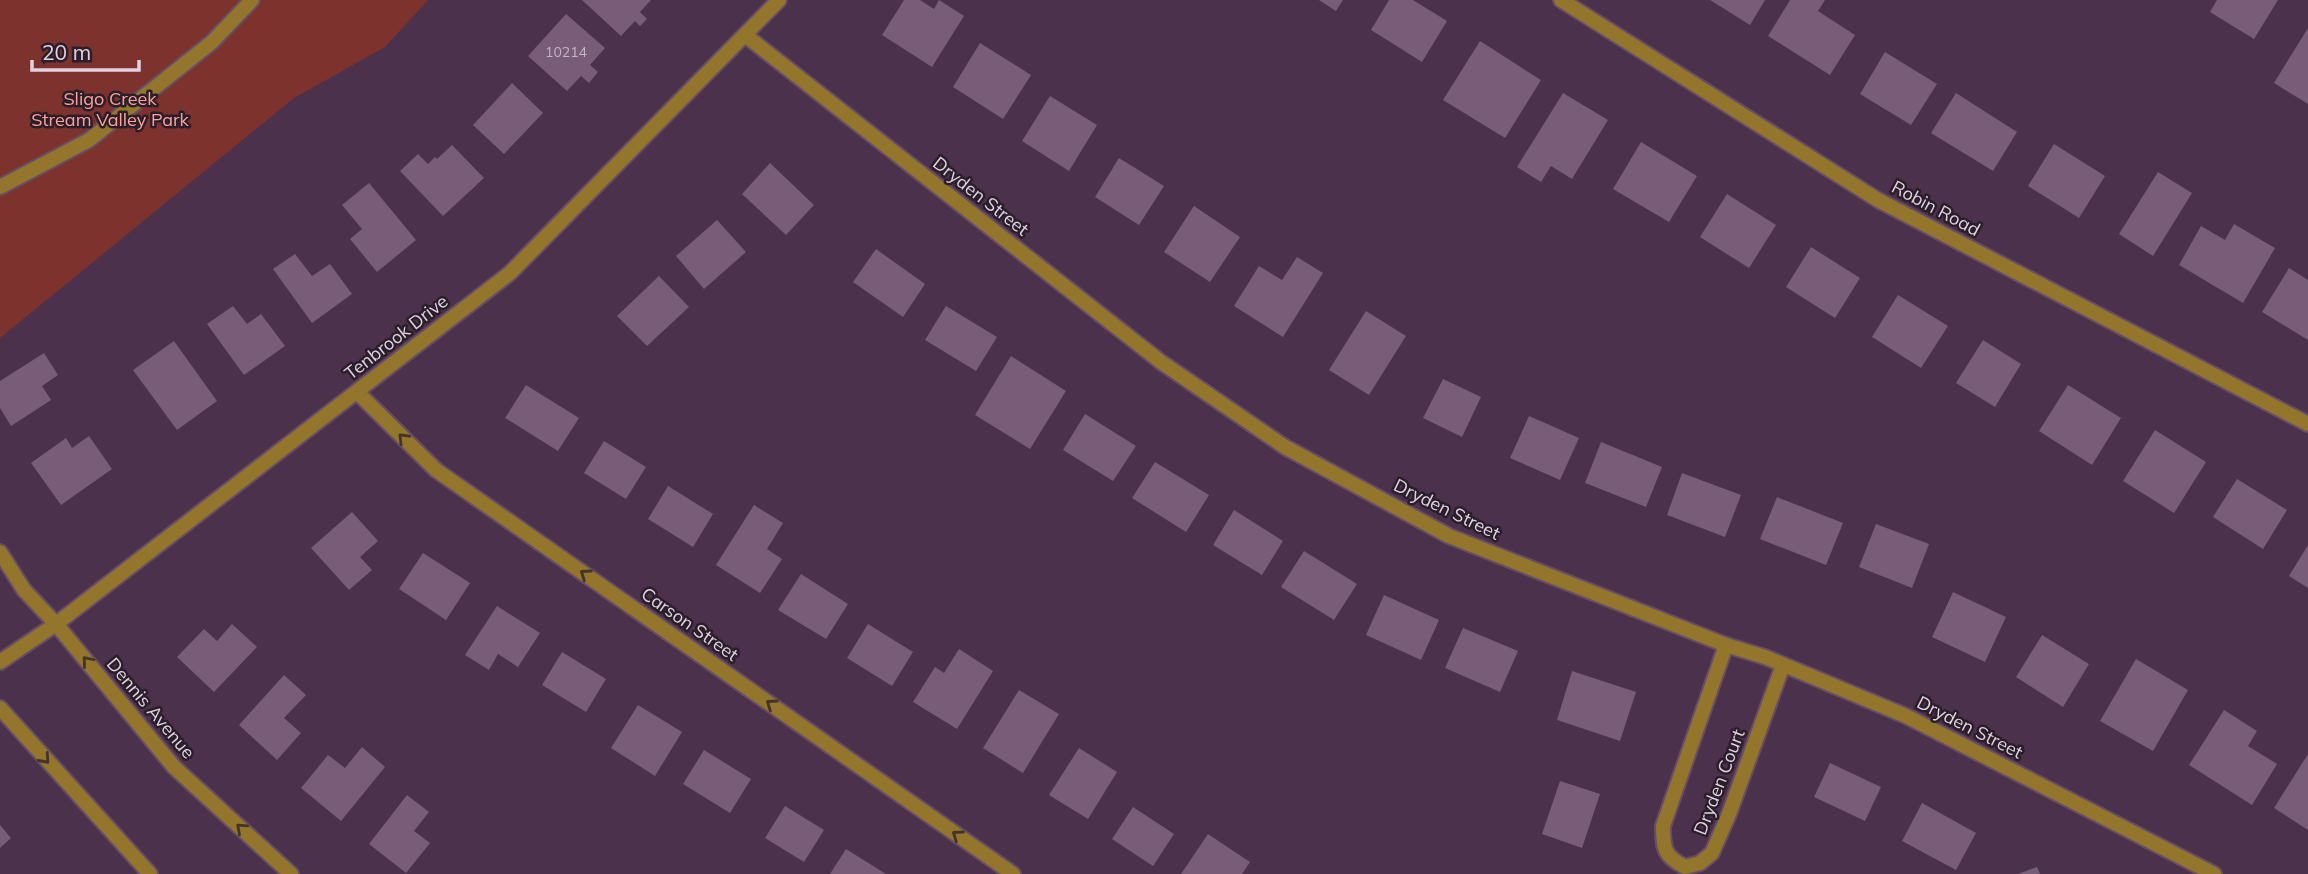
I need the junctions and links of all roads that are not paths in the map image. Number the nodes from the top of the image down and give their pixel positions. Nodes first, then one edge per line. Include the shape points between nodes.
1 (252, 0) edge
2 (779, 0) edge
3 (1561, 0) edge
4 (746, 35) junction
5 (0, 187) edge
6 (357, 392) junction
7 (2308, 424) edge
8 (0, 552) edge
9 (56, 624) junction
10 (1726, 645) junction
11 (0, 662) edge
12 (1783, 665) junction
13 (0, 708) edge
14 (2188, 860) junction
15 (150, 874) edge
16 (291, 874) edge
17 (1013, 874) edge
18 (2180, 874) edge
19 (2214, 874) edge

1 - 5 street via 212,42 89,140
2 - 4 street, Tenbrook Drive
3 - 7 street, Robin Road via 1878,200
4 - 6 street, Tenbrook Drive via 510,273
4 - 10 street, Dryden Street via 1161,362 1285,447 1448,536
6 - 9 street, Tenbrook Drive
17 -> 6 street, Carson Street via 436,470
8 - 9 street, Dennis Avenue via 24,590
9 - 11 street, Tenbrook Drive
16 -> 9 street, Dennis Avenue via 174,768
10 - 12 street, Dryden Street
10 - 12 street, Dryden Court via 1663,826 1663,847 1685,867 1712,853
12 - 14 street, Dryden Street via 1906,716
13 -> 15 street
14 - 18 street
14 - 19 street, Dryden Street

